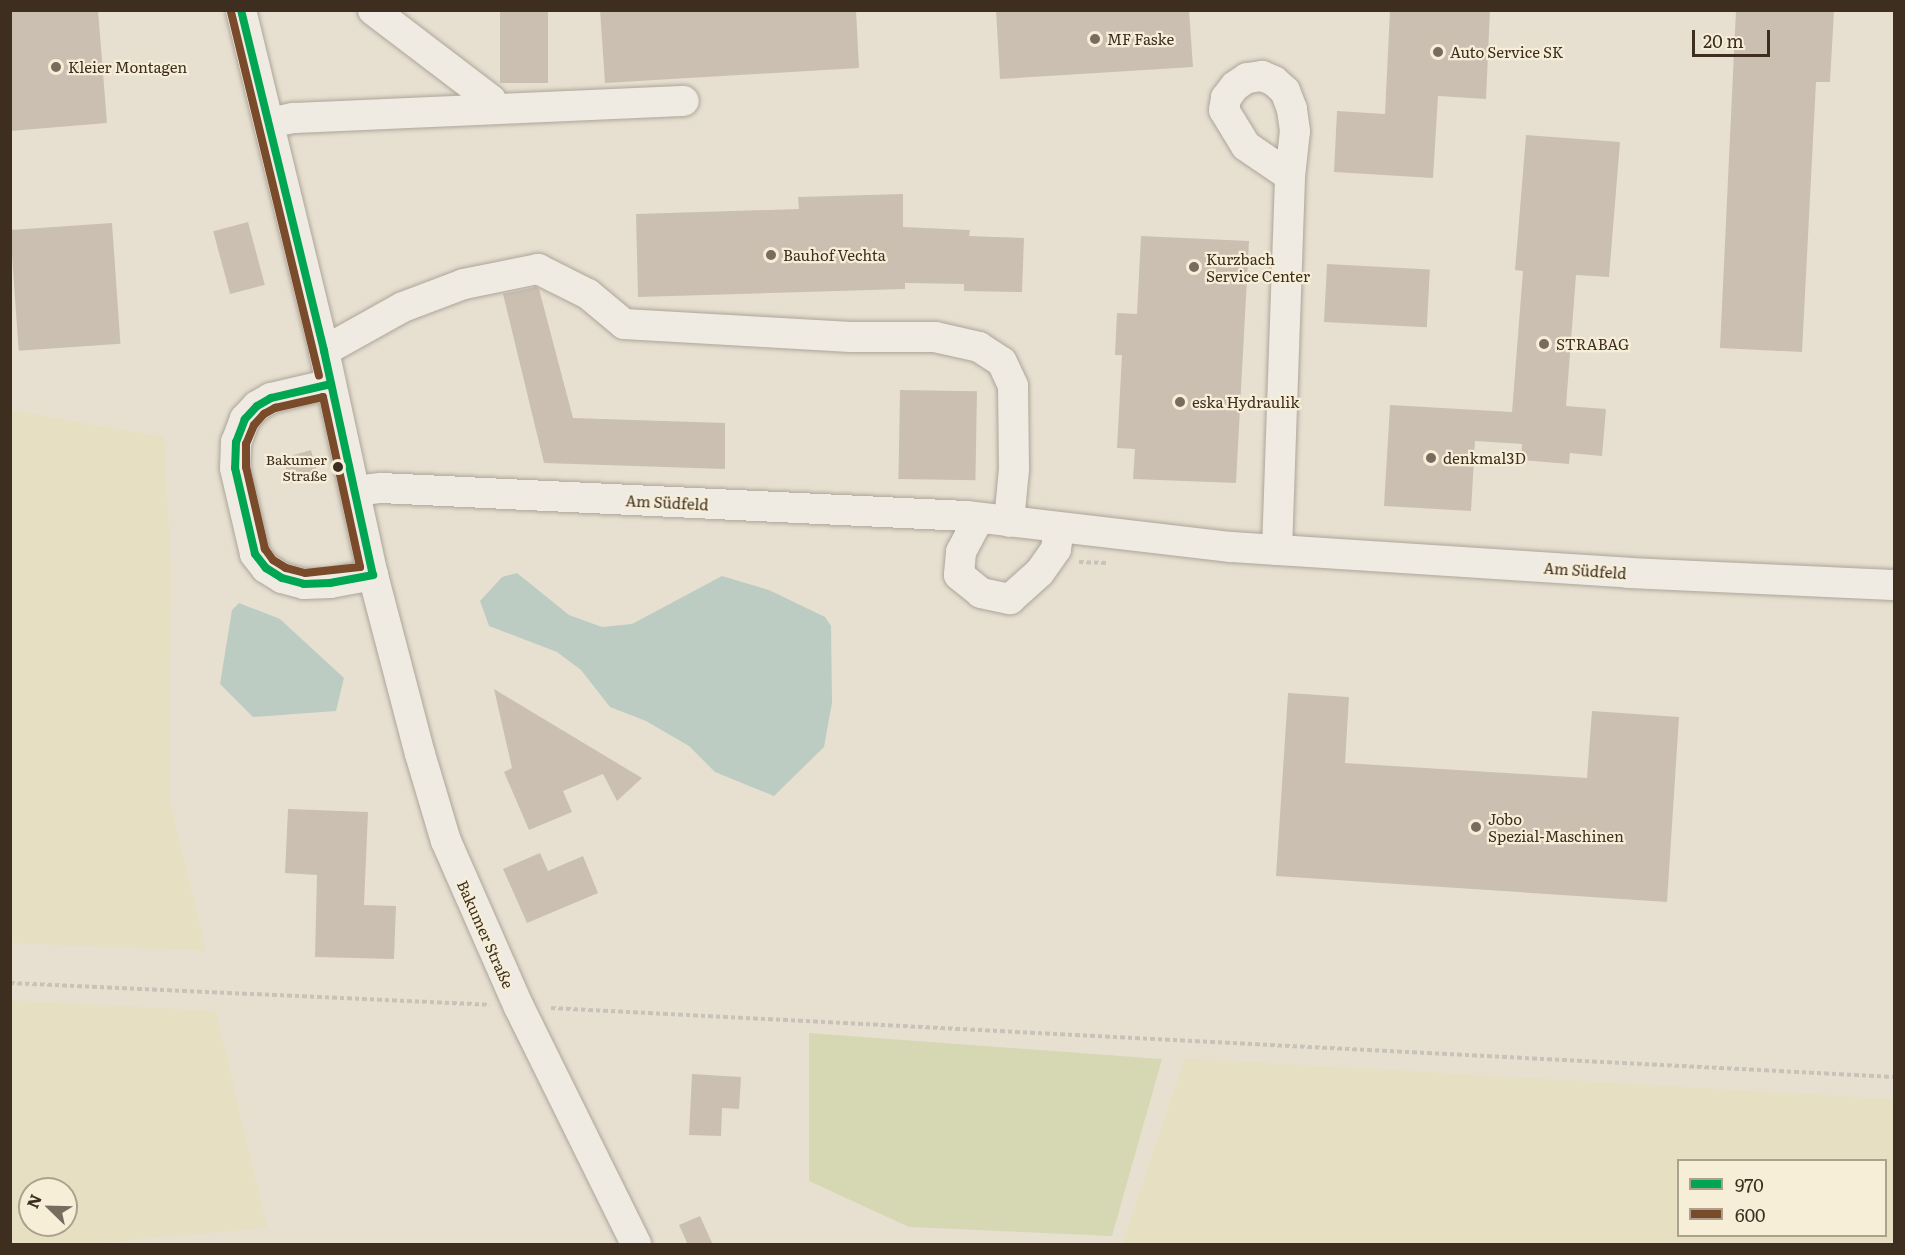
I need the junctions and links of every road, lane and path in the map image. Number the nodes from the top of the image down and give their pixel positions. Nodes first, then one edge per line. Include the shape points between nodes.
1 (241, 10) edge
2 (373, 10) edge
3 (684, 101) dead end
4 (493, 108) junction
5 (270, 123) junction
6 (1290, 176) dead end
7 (324, 351) junction
8 (331, 384) junction
9 (355, 491) junction
10 (979, 518) junction
11 (1009, 522) junction
12 (1059, 528) junction
13 (1277, 550) junction
14 (373, 575) junction
15 (1894, 585) edge
16 (10, 983) edge
17 (519, 1007) junction
18 (1894, 1077) edge
19 (626, 1242) edge

1 - 5 street, Bakumer Straße
2 - 4 street via 491,100
3 - 4 street
4 - 5 street via 293,118
5 - 7 street, Bakumer Straße
6 - 13 street
7 - 8 street, Bakumer Straße
7 - 11 street via 403,307 464,284 538,269 588,294 624,324 851,337 935,337 979,347 1002,362 1012,386 1014,469
8 - 9 street, Bakumer Straße
8 - 14 street via 271,398 257,406 245,419 236,442 235,468 255,554 266,568 282,578 304,584
9 - 10 street, Am Südfeld via 393,489
9 - 14 street, Bakumer Straße
10 - 11 street, Am Südfeld
10 - 12 street via 961,552 959,575 981,593 1010,599 1040,572 1056,549
11 - 12 street, Am Südfeld
12 - 13 street, Am Südfeld
13 - 15 street, Am Südfeld via 1628,573
14 - 17 street, Bakumer Straße via 446,841
16 - 17 path
17 - 18 path
17 - 19 street, Bakumer Straße

